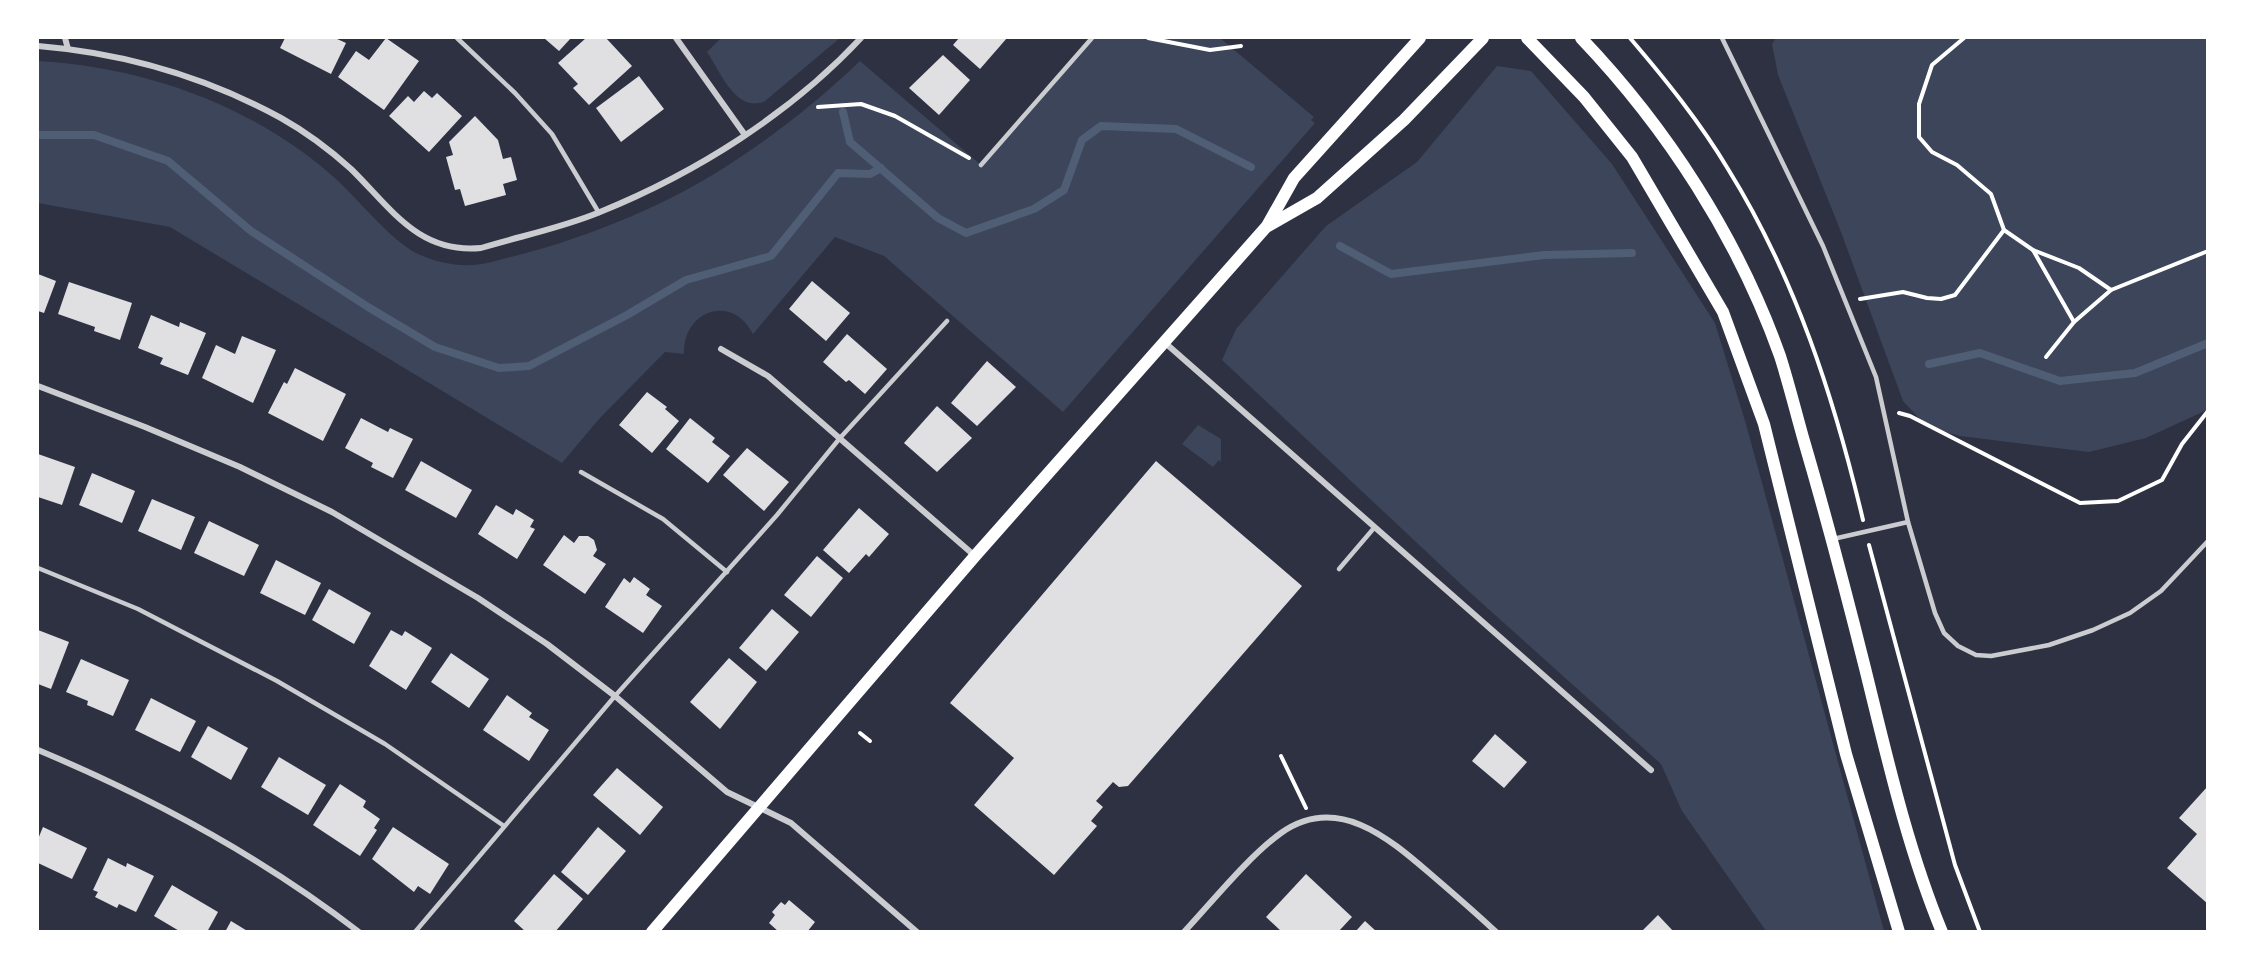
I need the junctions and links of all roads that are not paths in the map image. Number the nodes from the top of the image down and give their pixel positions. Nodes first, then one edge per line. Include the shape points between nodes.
1 (66, 38) edge
2 (457, 38) edge
3 (676, 38) edge
4 (861, 38) edge
5 (1092, 38) edge
6 (1420, 38) edge
7 (1483, 38) edge
8 (1527, 38) edge
9 (1581, 38) edge
10 (1722, 38) edge
11 (38, 46) edge
12 (68, 49) junction
13 (745, 135) junction
14 (981, 165) road end
15 (599, 213) junction
16 (1267, 226) junction
17 (947, 321) dead end
18 (1163, 341) junction
19 (721, 349) dead end
20 (38, 386) edge
21 (840, 438) junction
22 (581, 472) dead end
23 (1908, 522) junction
24 (1374, 528) junction
25 (1833, 539) junction
26 (2208, 541) edge
27 (975, 556) junction
28 (38, 568) edge
29 (1339, 569) dead end
30 (727, 572) junction
31 (615, 696) junction
32 (38, 750) edge
33 (1651, 770) dead end
34 (759, 807) junction
35 (504, 826) junction
36 (359, 932) edge
37 (415, 932) edge
38 (652, 932) edge
39 (917, 932) edge
40 (1184, 932) edge
41 (1496, 932) edge
42 (1899, 932) edge
43 (1942, 932) edge

1 - 12 street
2 - 15 lane via 552,134
3 - 13 street
4 - 13 street via 802,93
5 - 14 lane
6 - 16 main road via 1294,178
7 - 16 main road via 1404,120 1324,191
8 - 42 main road via 1584,97 1632,157 1723,312 1764,424 1846,754
9 - 25 main road via 1662,133 1704,197 1743,270 1780,356
10 - 23 lane via 1848,302 1876,377
11 - 12 street
12 - 15 street via 164,69 234,94 283,120 343,163 406,225 447,247 481,248
13 - 15 street
16 - 18 main road
17 - 21 lane
18 - 24 street
18 - 27 main road
19 - 21 street via 768,376
20 - 31 street via 240,467 332,512 478,598
21 - 27 street
21 - 30 lane
22 - 30 lane via 663,519
23 - 25 lane
23 - 26 lane via 1944,633 1976,655 1991,656 2049,645 2130,614 2161,591
24 - 29 lane
24 - 33 street
25 - 43 main road via 1902,817
27 - 34 main road
28 - 35 lane via 138,609 277,681 385,744
30 - 31 lane
31 - 34 street via 727,792
31 - 35 lane
32 - 36 street via 124,789 202,831 270,870
34 - 38 main road
34 - 39 street via 791,823
35 - 37 lane
40 - 41 street via 1282,832 1310,820 1340,819 1388,838

